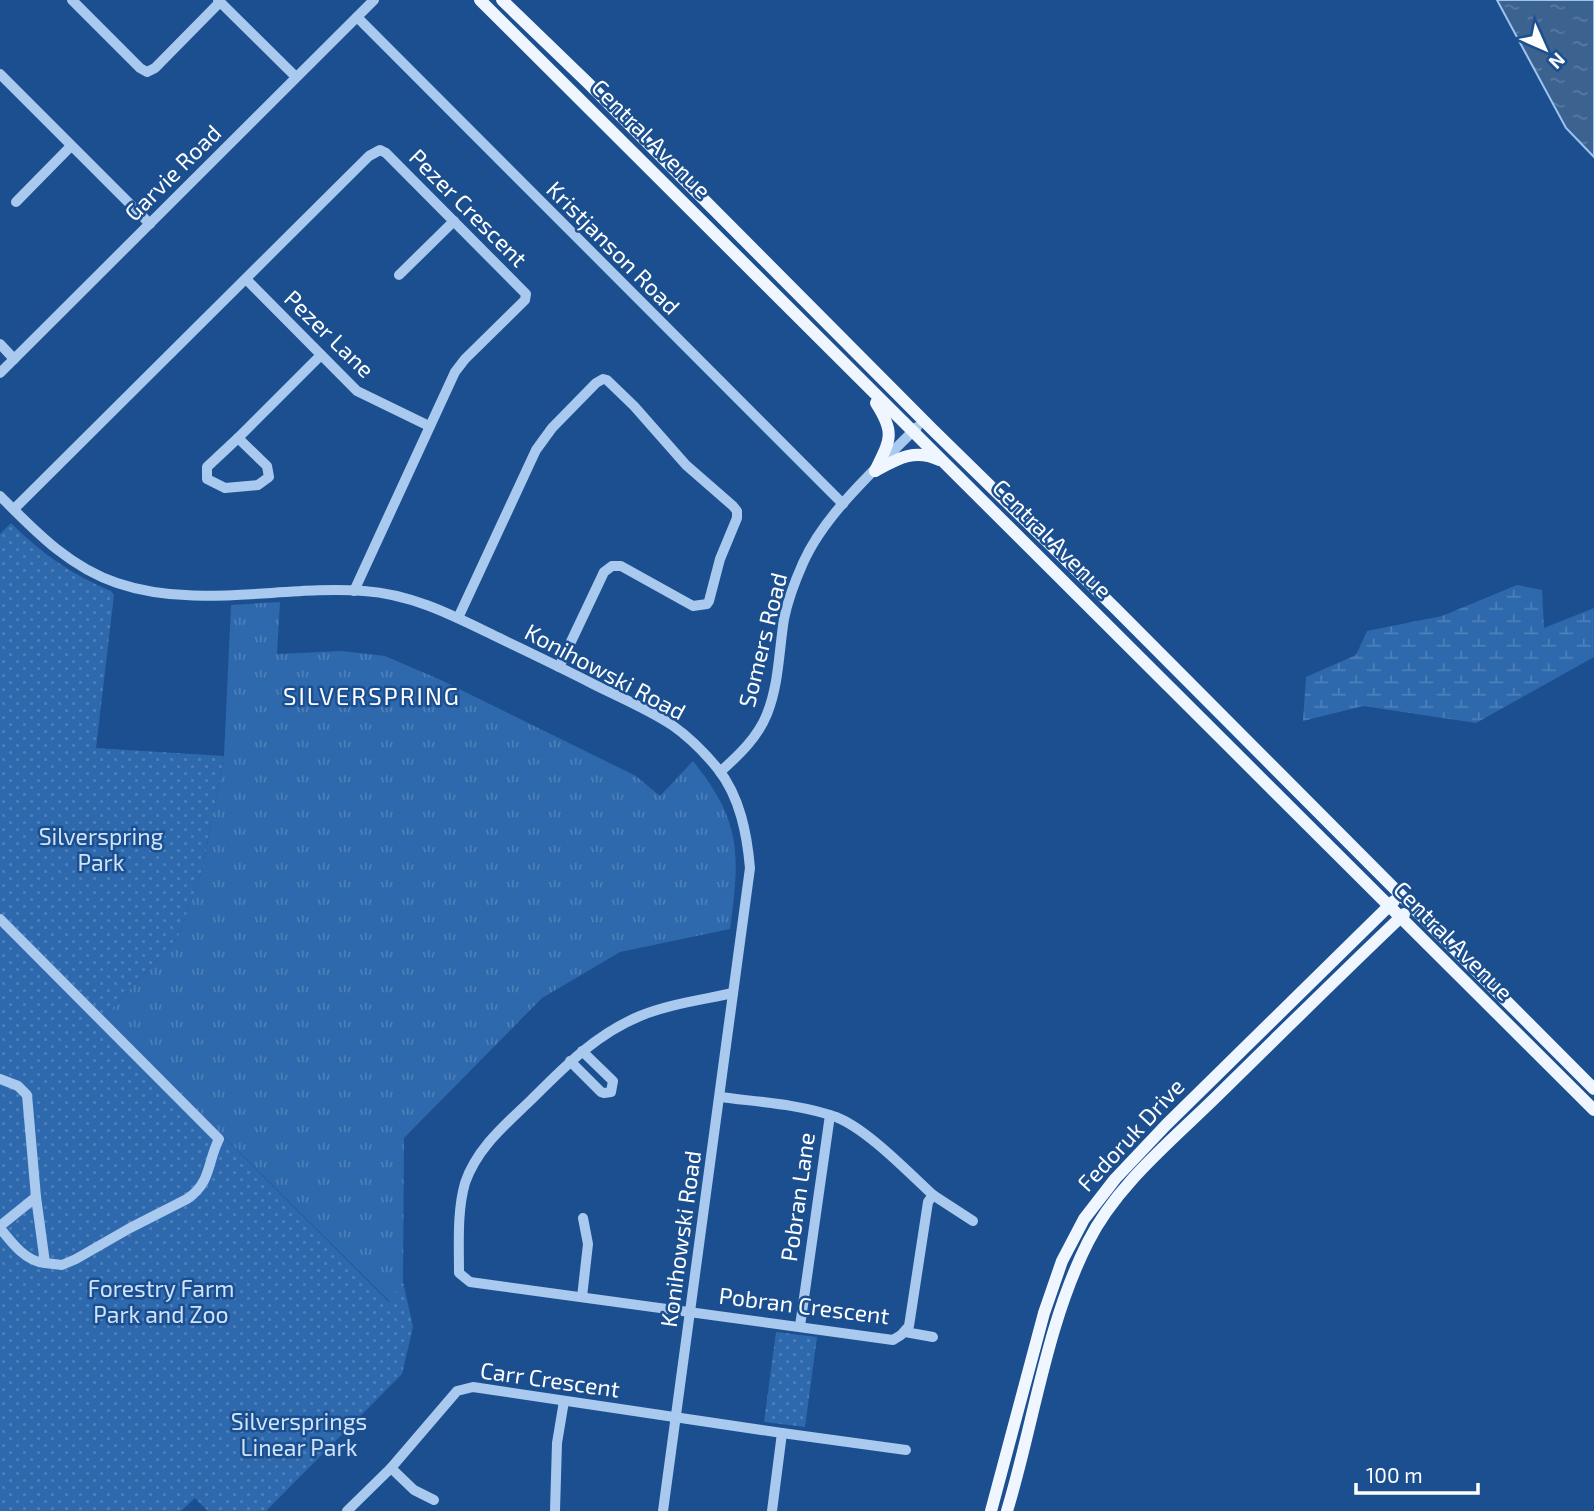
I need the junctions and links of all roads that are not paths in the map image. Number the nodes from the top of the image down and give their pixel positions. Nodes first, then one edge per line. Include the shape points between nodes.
1 (72, 0) edge
2 (374, 0) edge
3 (480, 0) edge
4 (502, 0) edge
5 (219, 1) edge
6 (357, 18) junction
7 (0, 74) edge
8 (296, 77) junction
9 (71, 146) junction
10 (16, 202) dead end
11 (454, 220) junction
12 (150, 224) junction
13 (399, 275) dead end
14 (246, 279) junction
15 (0, 344) edge
16 (321, 355) junction
17 (14, 359) junction
18 (0, 373) edge
19 (863, 382) junction
20 (923, 420) junction
21 (429, 426) junction
22 (913, 431) junction
23 (238, 438) junction
24 (944, 463) junction
25 (875, 471) junction
26 (0, 496) edge
27 (843, 504) junction
28 (13, 509) junction
29 (354, 591) junction
30 (458, 618) junction
31 (559, 667) junction
32 (720, 772) junction
33 (1400, 895) junction
34 (1389, 907) junction
35 (1411, 907) junction
36 (1400, 918) junction
37 (0, 919) edge
38 (733, 993) junction
39 (582, 1051) junction
40 (570, 1062) junction
41 (0, 1079) edge
42 (1594, 1088) edge
43 (720, 1097) junction
44 (1594, 1110) edge
45 (830, 1115) junction
46 (933, 1195) junction
47 (36, 1197) junction
48 (583, 1218) dead end
49 (973, 1221) dead end
50 (0, 1227) edge
51 (45, 1263) junction
52 (582, 1297) junction
53 (690, 1312) junction
54 (800, 1326) junction
55 (905, 1332) junction
56 (933, 1337) dead end
57 (564, 1401) junction
58 (675, 1417) junction
59 (782, 1433) junction
60 (906, 1450) dead end
61 (391, 1468) junction
62 (434, 1500) dead end
63 (346, 1511) edge
64 (555, 1511) edge
65 (663, 1511) edge
66 (772, 1511) edge
67 (991, 1511) edge
68 (1007, 1511) edge

1 - 5 street via 147,72
2 - 6 street, Garvie Road
3 - 19 main road, Central Avenue
4 - 20 main road, Central Avenue
5 - 8 street
6 - 8 street, Garvie Road
6 - 27 street, Kristjanson Road
7 - 9 street
8 - 12 street, Garvie Road
9 - 10 street
9 - 12 street
11 - 13 street
11 - 14 street, Pezer Crescent via 380,150
11 - 21 street, Pezer Crescent via 526,294 460,365
12 - 17 street, Garvie Road
14 - 16 street, Pezer Lane
14 - 28 street, Pezer Crescent
15 - 17 street
16 - 21 street, Pezer Lane via 357,391
16 - 23 street
17 - 18 street, Garvie Road
19 - 22 main road, Central Avenue
19 - 25 main road via 889,429
20 - 22 street, Somers Road
20 - 33 main road, Central Avenue
21 - 29 street, Pezer Crescent
22 - 24 main road, Central Avenue
22 - 25 street, Somers Road
23 - 23 street via 207,467 207,479 225,488 258,485 269,477 267,466
24 - 25 main road via 915,453
24 - 34 main road, Central Avenue
25 - 27 street, Somers Road
26 - 28 street, Konihowski Road
27 - 32 street, Somers Road via 804,559 790,597 766,715 740,754
28 - 29 street, Konihowski Road via 60,554 125,586 185,595
29 - 30 street, Konihowski Road via 394,594
30 - 31 street, Konihowski Road
30 - 31 street via 531,457 596,383 607,380 686,465 733,506 737,518 706,604 693,606 621,566 612,566 604,572
31 - 32 street, Konihowski Road via 672,725
32 - 38 street, Konihowski Road via 747,835 750,868
33 - 34 main road, Fedoruk Drive
33 - 35 main road, Central Avenue
34 - 36 main road, Central Avenue
34 - 67 main road, Fedoruk Drive via 1166,1125 1084,1219 1053,1283
35 - 36 main road, Fedoruk Drive
35 - 42 main road, Central Avenue
36 - 44 main road, Central Avenue
36 - 68 main road, Fedoruk Drive via 1159,1153 1100,1223 1064,1298
37 - 51 street via 219,1139 200,1191 76,1259 62,1265
38 - 39 street via 640,1016
38 - 43 street, Konihowski Road
39 - 40 street
39 - 40 street via 612,1082 611,1092 601,1091
40 - 52 street, Pobran Crescent via 474,1161 461,1207 458,1273 470,1282
41 - 47 street via 27,1095
43 - 45 street
43 - 53 street, Konihowski Road
45 - 46 street via 857,1128
45 - 54 street, Pobran Lane
46 - 49 street
46 - 55 street, Pobran Crescent
47 - 50 street
47 - 51 street
48 - 52 street via 589,1244
50 - 51 street via 26,1256
52 - 53 street, Pobran Crescent
53 - 54 street, Pobran Crescent
53 - 58 street, Konihowski Road
54 - 55 street, Pobran Crescent via 893,1340
55 - 56 street
57 - 58 street, Carr Crescent
57 - 61 street, Carr Crescent via 464,1388
57 - 64 street via 557,1443
58 - 59 street, Carr Crescent
58 - 65 street, Konihowski Road
59 - 60 street, Carr Crescent
59 - 66 street
61 - 62 street via 414,1490
61 - 63 street, Carr Crescent

